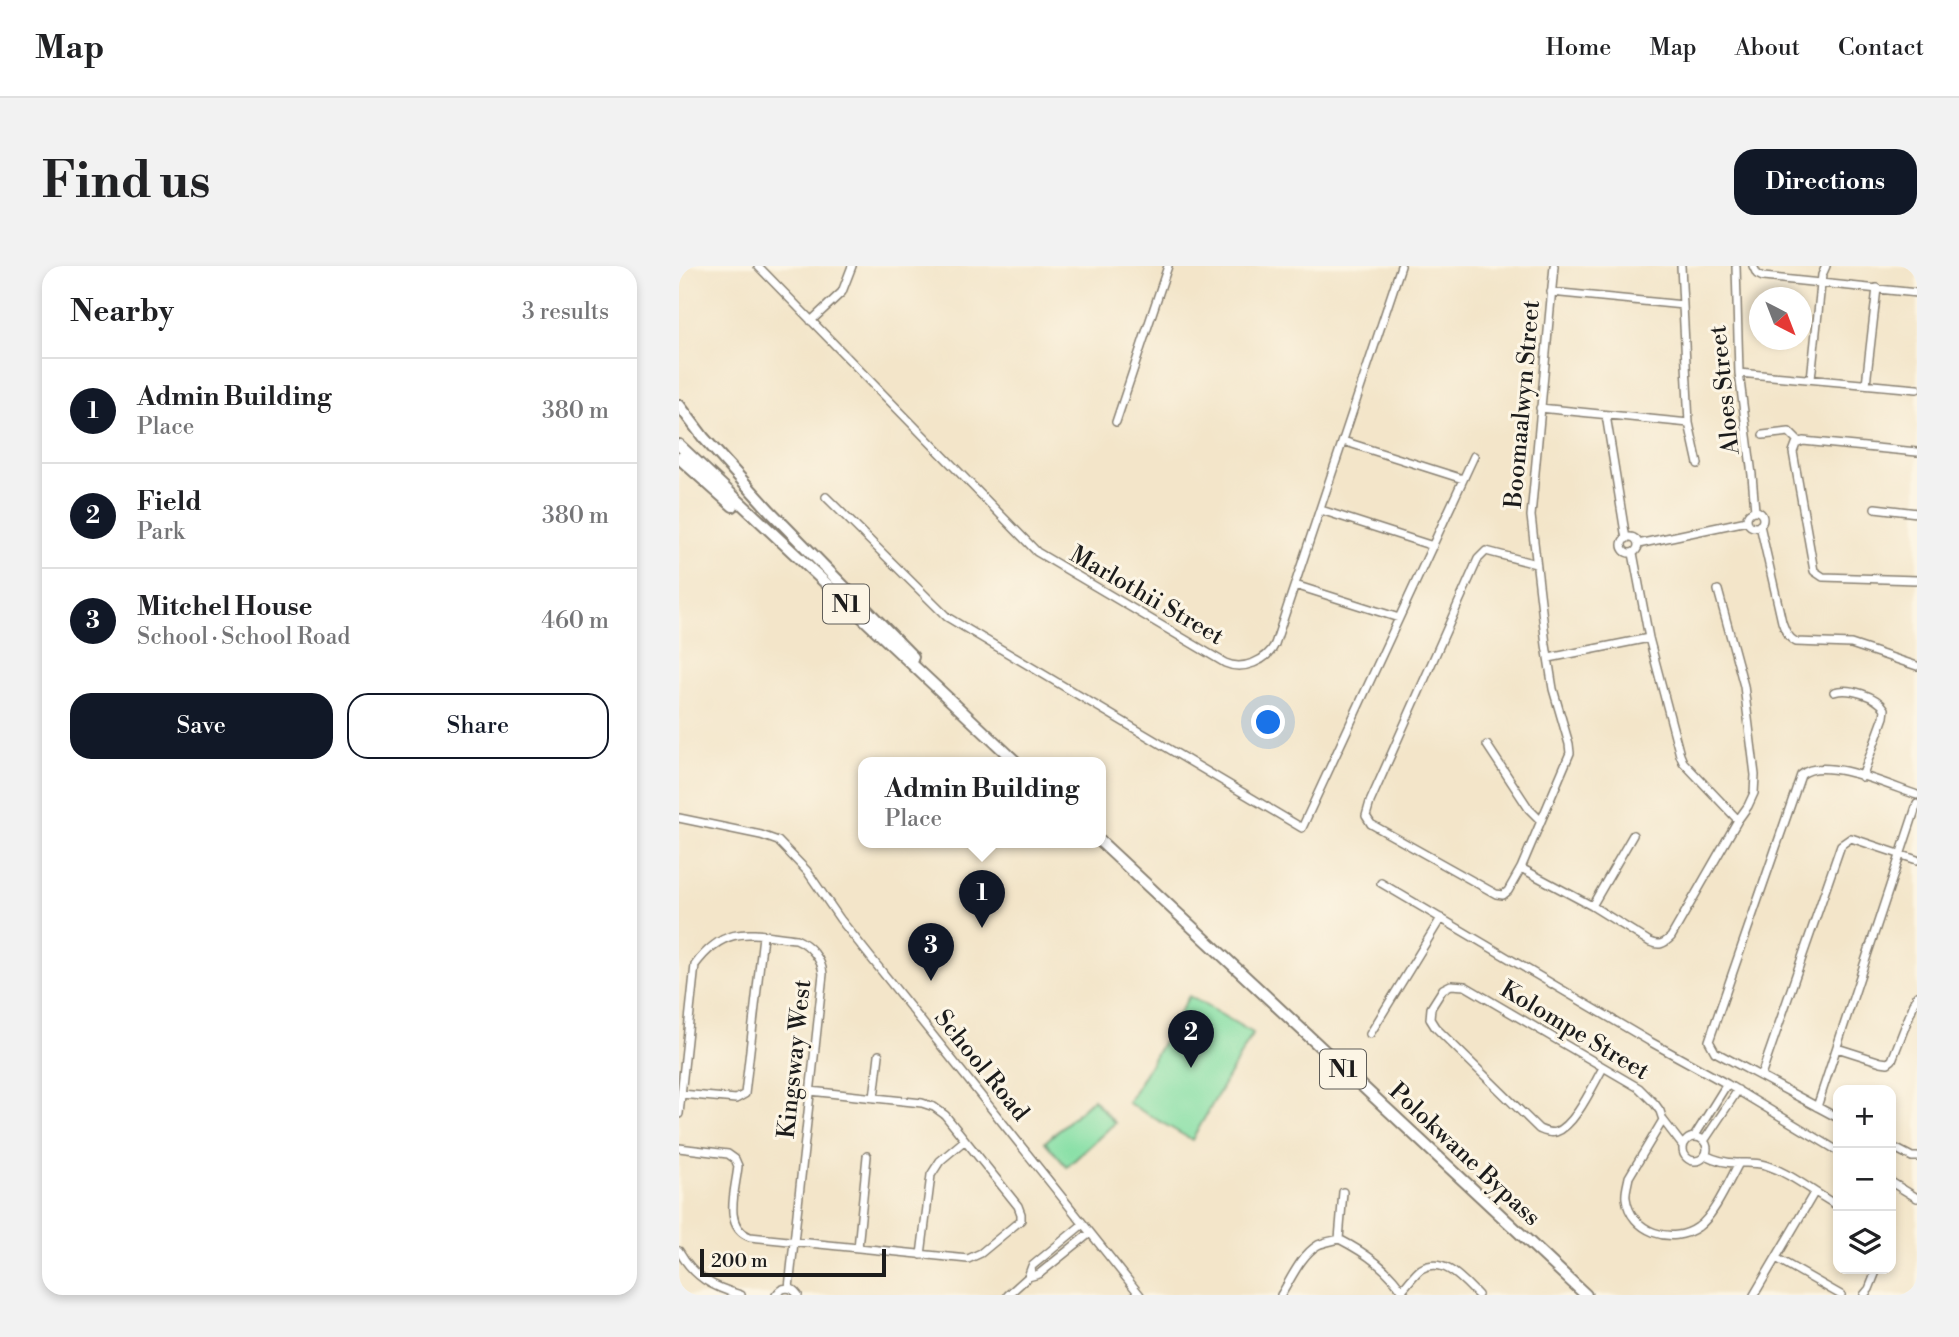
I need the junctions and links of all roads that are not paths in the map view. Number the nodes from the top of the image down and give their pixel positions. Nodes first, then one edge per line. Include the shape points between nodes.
1 (758, 266) edge
2 (852, 266) edge
3 (1168, 266) edge
4 (1401, 266) edge
5 (1554, 266) edge
6 (1681, 266) edge
7 (1736, 266) edge
8 (1753, 266) edge
9 (1826, 266) edge
10 (1821, 282) junction
11 (1877, 288) junction
12 (1551, 292) junction
13 (1917, 293) edge
14 (1683, 305) junction
15 (811, 321) junction
16 (1739, 373) junction
17 (1811, 379) junction
18 (1866, 384) junction
19 (1917, 389) edge
20 (679, 405) edge
21 (1540, 408) junction
22 (1606, 415) junction
23 (1116, 422) dead end
24 (1689, 423) junction
25 (1763, 435) dead end
26 (1343, 441) junction
27 (1797, 443) junction
28 (679, 445) edge
29 (1917, 452) edge
30 (1474, 456) dead end
31 (679, 458) edge
32 (1698, 464) dead end
33 (1463, 479) junction
34 (826, 497) dead end
35 (1875, 508) dead end
36 (1321, 510) junction
37 (1755, 511) junction
38 (1917, 513) edge
39 (1747, 521) junction
40 (1760, 525) junction
41 (1626, 539) junction
42 (1638, 544) junction
43 (1433, 546) junction
44 (1633, 553) junction
45 (1536, 564) junction
46 (1917, 580) edge
47 (1295, 585) junction
48 (1718, 590) dead end
49 (854, 611) junction
50 (1399, 618) junction
51 (1649, 638) junction
52 (1549, 658) junction
53 (1917, 666) edge
54 (919, 671) junction
55 (1834, 692) dead end
56 (1487, 745) dead end
57 (1011, 757) edge
58 (1862, 777) junction
59 (1917, 795) edge
60 (1917, 804) edge
61 (679, 818) edge
62 (1540, 820) junction
63 (1738, 820) junction
64 (1633, 835) dead end
65 (1106, 847) edge
66 (1901, 854) junction
67 (1917, 860) edge
68 (1521, 868) junction
69 (1381, 883) dead end
70 (1592, 906) junction
71 (1441, 918) junction
72 (763, 936) junction
73 (1917, 996) edge
74 (1370, 1034) dead end
75 (1837, 1048) junction
76 (879, 1055) dead end
77 (1603, 1068) junction
78 (1761, 1076) junction
79 (1727, 1084) junction
80 (1738, 1090) junction
81 (810, 1091) junction
82 (681, 1094) junction
83 (874, 1098) junction
84 (1817, 1107) junction
85 (679, 1114) edge
86 (1833, 1115) edge
87 (1663, 1120) junction
88 (1694, 1137) junction
89 (965, 1140) junction
90 (1704, 1141) junction
91 (1683, 1146) junction
92 (679, 1148) edge
93 (1833, 1148) edge
94 (1895, 1148) edge
95 (1705, 1155) junction
96 (867, 1156) dead end
97 (1917, 1157) edge
98 (1739, 1163) junction
99 (1896, 1185) edge
100 (1343, 1192) dead end
101 (1815, 1193) junction
102 (1917, 1198) edge
103 (1833, 1203) edge
104 (1083, 1224) junction
105 (1090, 1233) junction
106 (1339, 1239) junction
107 (794, 1241) junction
108 (858, 1248) junction
109 (679, 1251) edge
110 (921, 1255) junction
111 (1776, 1258) junction
112 (687, 1265) junction
113 (679, 1271) edge
114 (1875, 1274) edge
115 (1028, 1277) junction
116 (789, 1288) junction
117 (1404, 1293) edge
118 (1007, 1294) edge
119 (741, 1295) edge
120 (776, 1295) edge
121 (798, 1295) edge
122 (1140, 1295) edge
123 (1281, 1295) edge
124 (1478, 1295) edge
125 (1586, 1295) edge
126 (1754, 1295) edge
127 (1841, 1295) edge
128 (1864, 1295) edge

1 - 15 street, Marlothii Street
2 - 15 street via 842,292
3 - 23 street
4 - 26 street, Marlothii Street
5 - 12 street, Boomaalwyn Street
6 - 14 street
7 - 16 street, Aloes Street
8 - 10 street via 1763,277
9 - 10 street
10 - 11 street
10 - 17 street
11 - 13 street
11 - 18 street
12 - 14 street
12 - 21 street, Boomaalwyn Street
14 - 24 street
15 - 47 street, Marlothii Street via 1037,552 1225,663 1244,665 1270,653
16 - 17 street
16 - 37 street, Aloes Street
17 - 18 street
18 - 19 street
20 - 54 highway via 770,511 911,654
21 - 22 street
21 - 45 street, Boomaalwyn Street via 1531,508
22 - 24 street
22 - 41 street
24 - 32 street
25 - 27 street via 1789,432
26 - 33 street
26 - 36 street, Marlothii Street
27 - 29 street
27 - 46 street via 1793,452 1814,571 1823,577
28 - 49 highway, N1
30 - 33 street
31 - 49 highway
33 - 43 street
34 - 50 street via 947,617 1301,828
35 - 38 street
36 - 43 street
36 - 47 street, Marlothii Street
37 - 39 street via 1748,514
37 - 40 street via 1762,517
39 - 40 street
39 - 42 street
40 - 53 street via 1782,622 1791,639 1851,644
41 - 42 street via 1633,538
41 - 44 street via 1623,550
42 - 44 street
43 - 50 street
44 - 51 street
45 - 52 street, Boomaalwyn Street
45 - 68 street, Boomaalwyn Street via 1486,551 1478,559 1366,816 1371,824 1496,894 1508,891
47 - 50 street
48 - 63 street via 1744,686 1755,775 1754,793
49 - 54 highway, N1
51 - 52 street
51 - 63 street via 1683,762
52 - 62 street, Boomaalwyn Street via 1570,753
54 - 57 highway, N1
55 - 58 street via 1849,691 1877,701 1885,709
56 - 62 street
58 - 59 street
58 - 78 street via 1826,767 1801,775 1711,1034 1715,1052
60 - 66 street
61 - 104 street, School Road via 761,835 786,848
62 - 68 street, Boomaalwyn Street
63 - 70 street via 1665,943 1650,942
64 - 70 street
65 - 125 highway, Polokwane Bypass / N1
66 - 67 street
66 - 75 street
66 - 78 street via 1851,838 1841,845
68 - 70 street
69 - 71 street
71 - 74 street
71 - 79 street
72 - 81 street, Kingsway West via 801,941 822,963
72 - 82 street, Kingsway West via 728,936 695,965
72 - 82 street via 744,1094 736,1099
73 - 75 street via 1888,1063
75 - 84 street
76 - 83 street
77 - 77 street, Kolompe Street via 1566,1126 1556,1132 1539,1129 1435,1027 1431,1008 1443,989 1465,986
77 - 87 street, Kolompe Street via 1639,1087
78 - 84 street
79 - 80 street
79 - 88 street
80 - 90 street
80 - 93 street
81 - 83 street
81 - 107 street, Kingsway West
82 - 85 street, Kingsway West
83 - 89 street via 934,1107
84 - 86 street
87 - 91 street, Kolompe Street
87 - 98 street via 1627,1188 1632,1215 1646,1230 1664,1236 1699,1227
88 - 90 street
88 - 91 street
89 - 110 street via 931,1175
89 - 110 street via 1019,1206 1021,1220 972,1258
90 - 95 street
91 - 95 street via 1689,1160
92 - 107 street via 732,1156 738,1166 733,1213 737,1229 750,1237
94 - 97 street
95 - 98 street
96 - 108 street
98 - 101 street via 1767,1166
99 - 102 street
100 - 106 street
101 - 103 street
101 - 111 street
104 - 105 street, School Road
104 - 115 street via 1032,1266
105 - 115 street via 1039,1274
105 - 122 street, School Road
106 - 117 street via 1382,1266
106 - 123 street via 1310,1252
107 - 108 street
107 - 116 street, Kingsway West
108 - 110 street
109 - 112 street
111 - 126 street
111 - 127 street
112 - 113 street
112 - 119 street via 711,1284
114 - 128 street
115 - 118 street
116 - 120 street
116 - 121 street
117 - 124 street via 1420,1270 1436,1265 1448,1268

